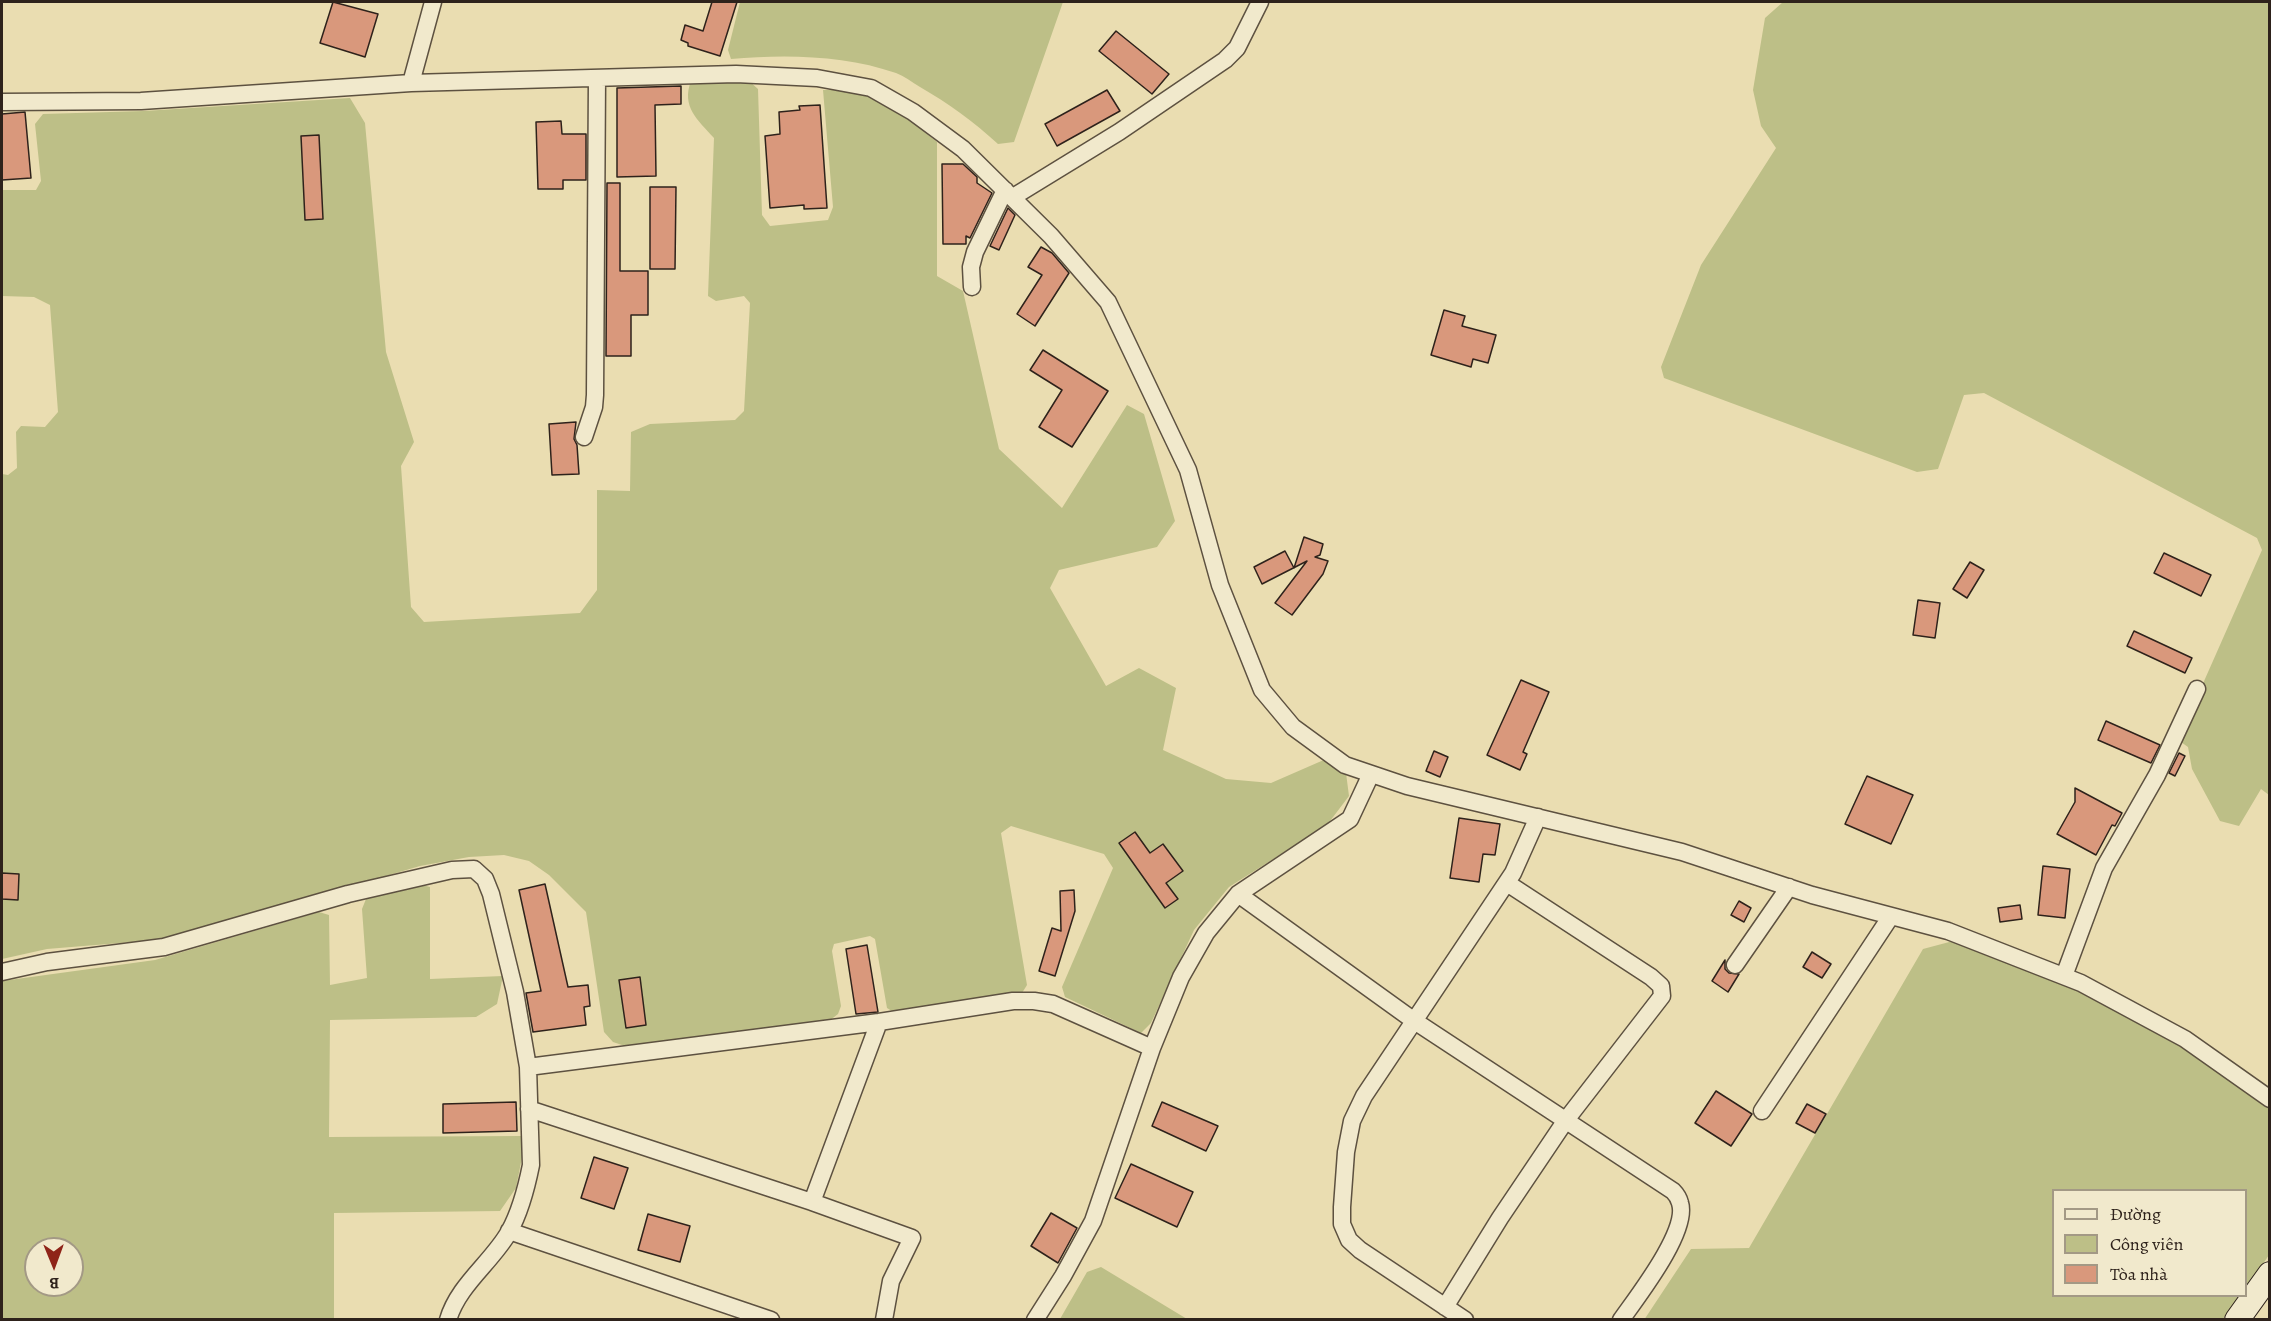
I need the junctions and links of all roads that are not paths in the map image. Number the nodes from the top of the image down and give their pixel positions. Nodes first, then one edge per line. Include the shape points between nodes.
1 (433, 2) edge
2 (1260, 2) edge
3 (597, 78) junction
4 (411, 83) junction
5 (2, 102) edge
6 (1009, 194) junction
7 (972, 287) dead end
8 (584, 437) dead end
9 (2197, 689) dead end
10 (1371, 774) junction
11 (1538, 817) junction
12 (1507, 883) junction
13 (1789, 887) junction
14 (1238, 894) junction
15 (1891, 916) junction
16 (1735, 965) dead end
17 (2, 972) edge
18 (2064, 976) junction
19 (1413, 1020) junction
20 (879, 1022) junction
21 (1152, 1048) junction
22 (528, 1067) junction
23 (2270, 1099) edge
24 (529, 1109) junction
25 (1762, 1111) dead end
26 (1566, 1120) junction
27 (812, 1202) junction
28 (509, 1231) junction
29 (2270, 1274) edge
30 (1445, 1307) junction
31 (448, 1320) edge
32 (771, 1320) edge
33 (884, 1320) edge
34 (1035, 1320) edge
35 (1465, 1320) edge
36 (1621, 1320) edge
37 (2236, 1320) edge

1 - 4 street
2 - 6 street via 1237,48 1225,60 1119,132
3 - 4 street
3 - 6 street via 736,74 817,78 871,88 955,143
3 - 8 street via 596,394
4 - 5 street via 141,101
6 - 7 street via 975,252
6 - 10 street via 1108,302 1188,470 1220,585 1262,690 1293,727 1345,765
9 - 18 street via 2157,775 2104,868
10 - 11 street
10 - 14 street via 1350,819
11 - 12 street
11 - 13 street via 1682,852
12 - 19 street
12 - 26 street via 1661,986 1662,996
13 - 15 street
13 - 16 street
14 - 19 street
14 - 21 street via 1206,933 1181,977
15 - 18 street via 1948,931
15 - 25 street
17 - 22 street via 47,962 155,949 348,894 452,870 474,869 485,879 491,894
18 - 23 street via 2185,1039
19 - 26 street
19 - 30 street via 1352,1121 1342,1224 1348,1240 1360,1251
20 - 21 street via 1034,1001 1053,1004
20 - 22 street
20 - 27 street
21 - 34 street via 1093,1221
22 - 24 street
24 - 27 street
24 - 28 street via 531,1165
26 - 30 street
26 - 36 street via 1673,1191 1681,1204 1671,1245
27 - 33 street via 912,1238 891,1281
28 - 31 street via 456,1300
28 - 32 street
29 - 37 street
30 - 35 street

